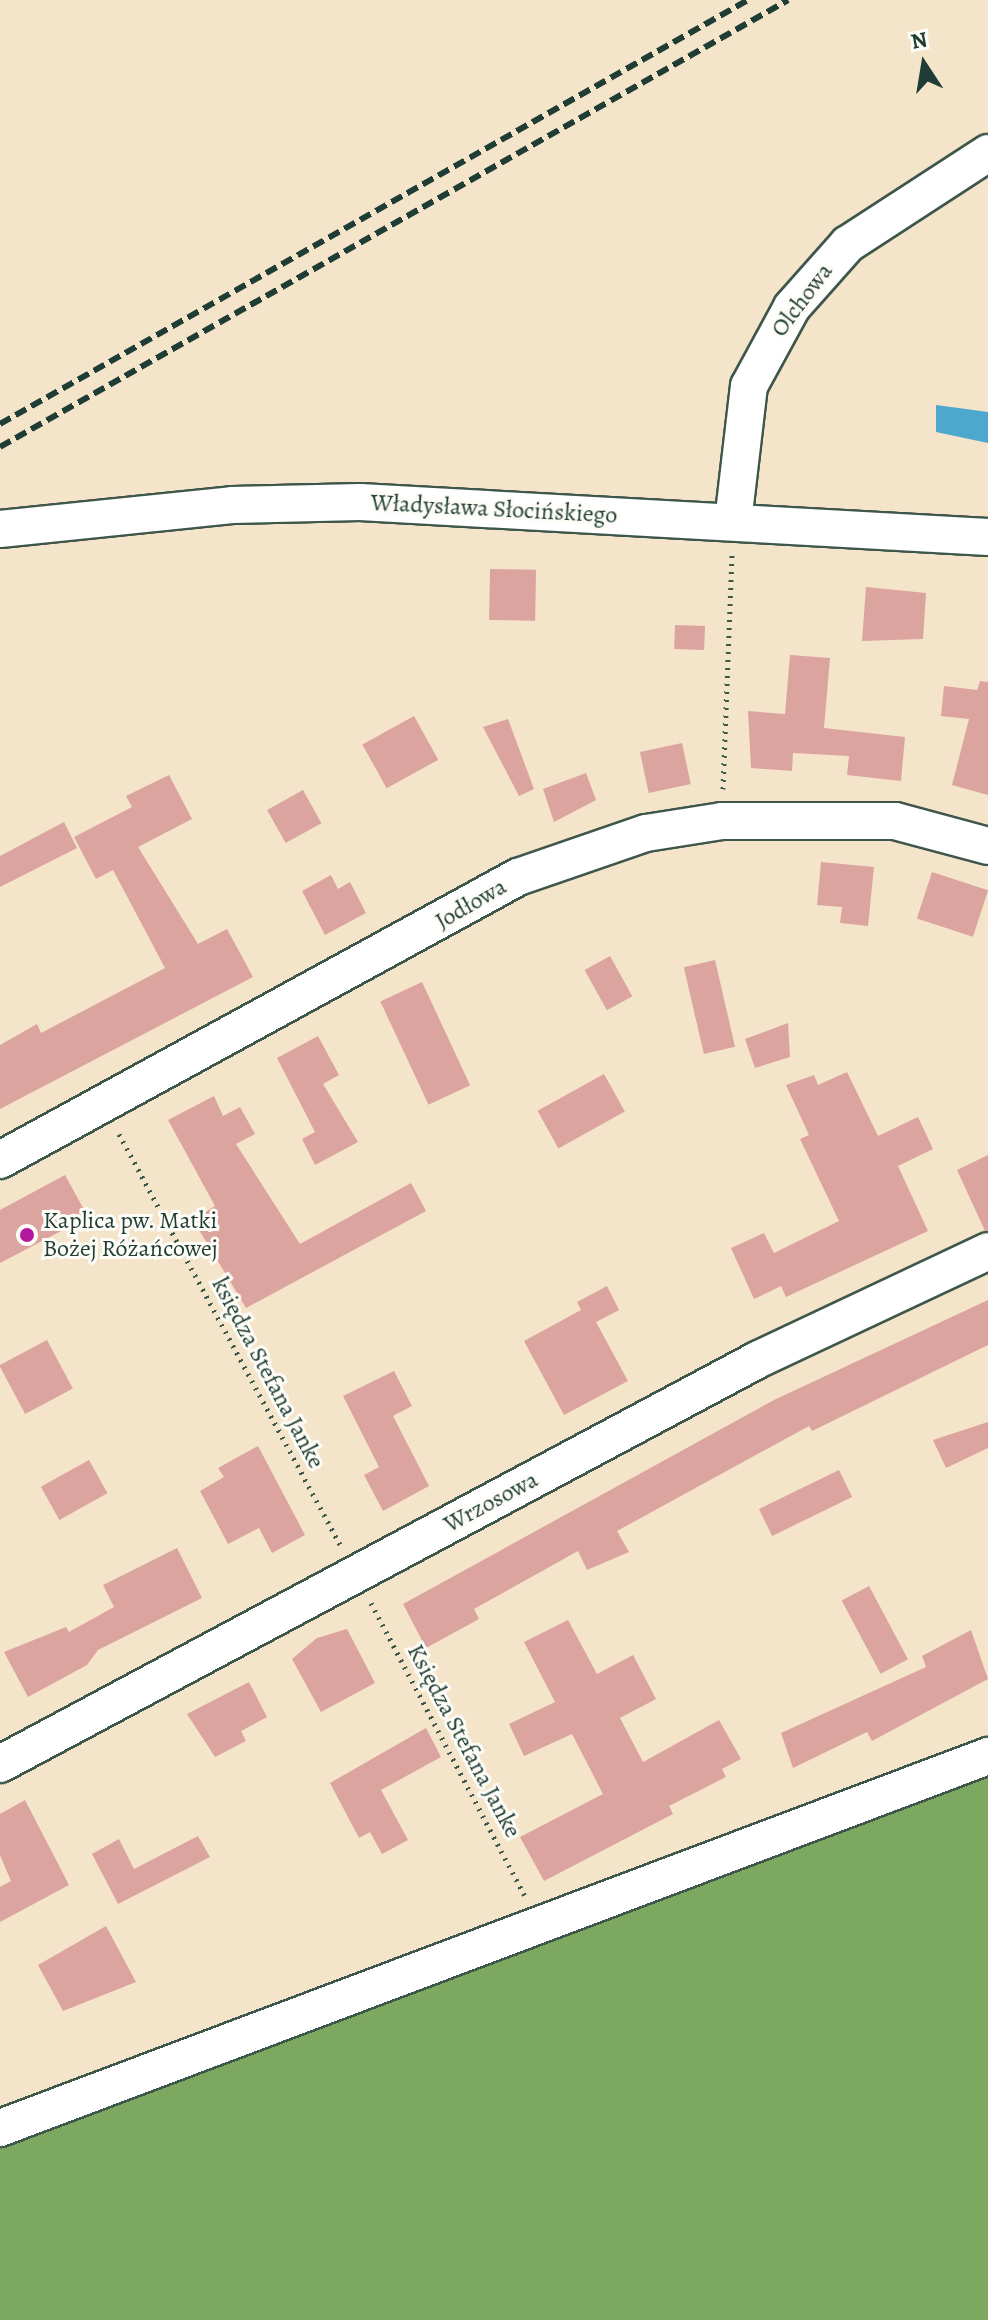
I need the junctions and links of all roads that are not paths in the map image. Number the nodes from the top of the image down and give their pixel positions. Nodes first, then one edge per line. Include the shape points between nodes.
1 (988, 153) edge
2 (733, 522) junction
3 (0, 529) edge
4 (988, 537) edge
5 (988, 846) edge
6 (0, 1160) edge
7 (988, 1251) edge
8 (988, 1756) edge
9 (0, 1764) edge
10 (0, 2128) edge

1 - 2 street, Olchowa via 848,244 792,307 749,386
2 - 3 street, Władysława Słocińskiego via 302,502
2 - 4 street, Władysława Słocińskiego
5 - 6 street, Jodłowa via 895,821 722,821 646,833 518,877
7 - 9 street, Wrzosowa via 759,1359
8 - 10 street

